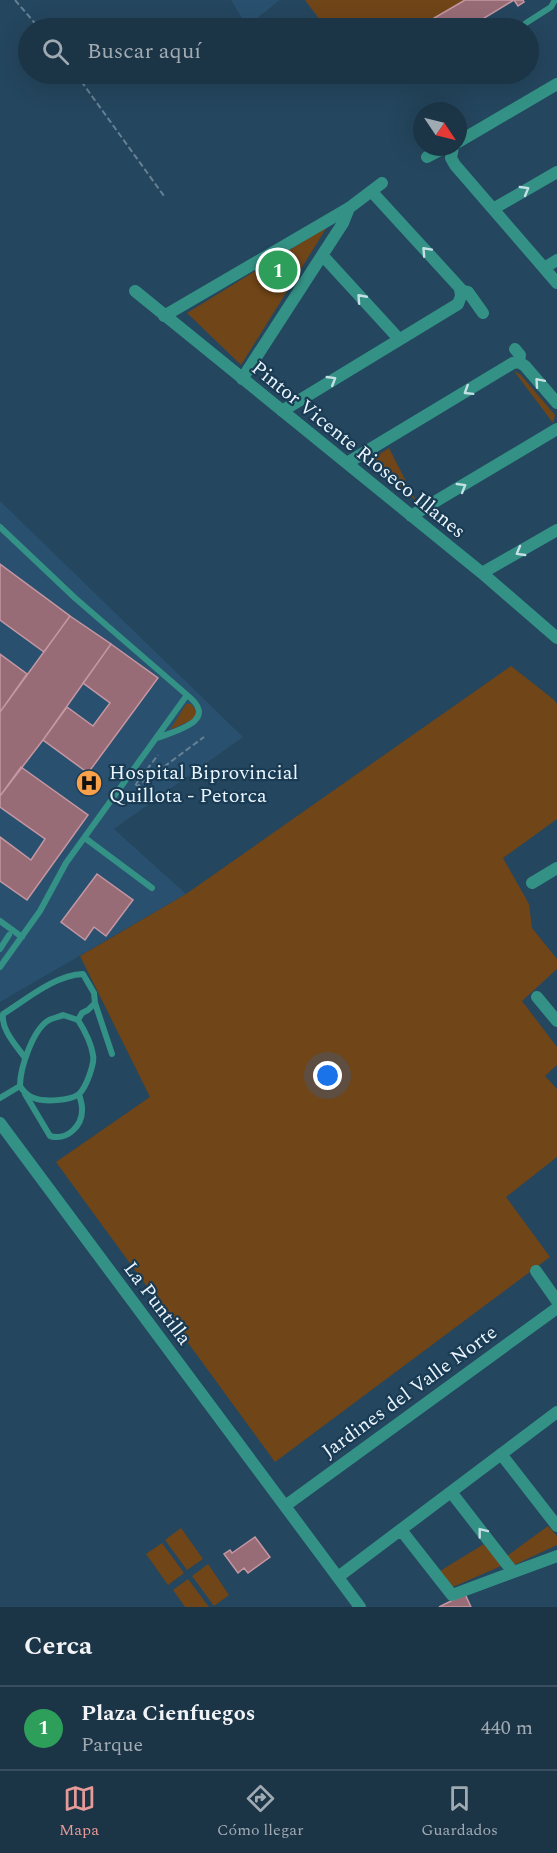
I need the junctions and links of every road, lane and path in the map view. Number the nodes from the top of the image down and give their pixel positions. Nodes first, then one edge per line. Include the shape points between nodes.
1 (15, 0) edge
2 (555, 0) edge
3 (30, 18) edge
4 (534, 18) edge
5 (83, 84) edge
6 (557, 84) edge
7 (467, 137) edge
8 (451, 156) edge
9 (557, 172) edge
10 (382, 183) dead end
11 (372, 192) junction
12 (164, 196) dead end
13 (349, 208) junction
14 (493, 209) junction
15 (323, 256) junction
16 (557, 260) edge
17 (544, 268) junction
18 (557, 283) edge
19 (135, 291) dead end
20 (461, 293) junction
21 (483, 313) dead end
22 (164, 316) junction
23 (399, 339) junction
24 (515, 349) dead end
25 (519, 362) junction
26 (242, 379) junction
27 (557, 403) edge
28 (282, 411) junction
29 (557, 429) edge
30 (347, 463) junction
31 (411, 516) junction
32 (0, 527) edge
33 (557, 530) edge
34 (482, 573) junction
35 (557, 638) edge
36 (187, 695) junction
37 (204, 737) dead end
38 (156, 738) junction
39 (158, 755) dead end
40 (127, 779) junction
41 (136, 784) junction
42 (85, 838) junction
43 (557, 868) edge
44 (557, 875) edge
45 (532, 883) dead end
46 (152, 888) dead end
47 (0, 921) edge
48 (9, 935) dead end
49 (22, 937) junction
50 (0, 949) edge
51 (0, 967) edge
52 (537, 997) dead end
53 (95, 1003) junction
54 (78, 1020) junction
55 (557, 1021) edge
56 (112, 1054) dead end
57 (25, 1058) junction
58 (22, 1089) junction
59 (79, 1094) junction
60 (0, 1098) edge
61 (0, 1123) edge
62 (536, 1270) dead end
63 (557, 1301) edge
64 (557, 1308) edge
65 (556, 1415) edge
66 (501, 1454) junction
67 (451, 1492) junction
68 (285, 1506) junction
69 (557, 1526) edge
70 (401, 1530) junction
71 (557, 1556) edge
72 (513, 1572) junction
73 (338, 1577) junction
74 (360, 1607) edge

1 - 3 path
2 - 4 lane
5 - 12 path
6 - 7 street
8 - 14 street via 452,162
14 -> 9 street
10 - 11 street
11 - 13 street
20 -> 11 street
13 - 15 street
13 - 22 street
14 - 17 street
23 -> 15 street
15 - 26 street
16 - 17 street
17 - 18 street
19 - 22 street, Pintor Vicente Rioseco Illanes
20 - 21 street via 468,292
20 - 23 street via 458,304
22 - 26 street, Pintor Vicente Rioseco Illanes
28 -> 23 street
24 - 25 street via 520,355
27 -> 25 street
25 -> 30 street
26 - 28 street, Pintor Vicente Rioseco Illanes
28 - 30 street, Pintor Vicente Rioseco Illanes
31 -> 29 street
30 - 31 street, Pintor Vicente Rioseco Illanes
31 - 34 street, Pintor Vicente Rioseco Illanes
32 - 36 lane
33 -> 34 street
34 - 35 street, Pintor Vicente Rioseco Illanes
36 - 38 lane
36 - 38 lane via 199,707 196,721
37 - 41 path
38 - 40 lane
39 - 41 path
40 - 41 path
40 - 42 lane
42 - 46 lane
42 - 49 lane
43 - 44 street
43 - 45 street
47 - 49 lane
48 - 50 lane
49 - 51 lane
52 - 55 street
53 - 54 lane
53 - 56 lane
53 - 57 lane via 83,974 72,974 3,1014 6,1031
54 - 57 lane via 63,1016 48,1020
54 - 59 lane via 94,1057
57 - 58 lane
58 - 59 lane via 33,1098 46,1101
58 - 59 lane via 50,1136 57,1138 79,1125
58 - 60 lane
61 - 68 street, La Puntilla
62 - 63 street
64 - 68 street, Jardines del Valle Norte
65 - 66 street
66 - 67 street
66 - 69 street
67 - 70 street
72 -> 67 street
68 - 73 street, La Puntilla
70 - 72 street via 452,1595
70 - 73 street
71 - 72 street
73 - 74 street, La Puntilla

